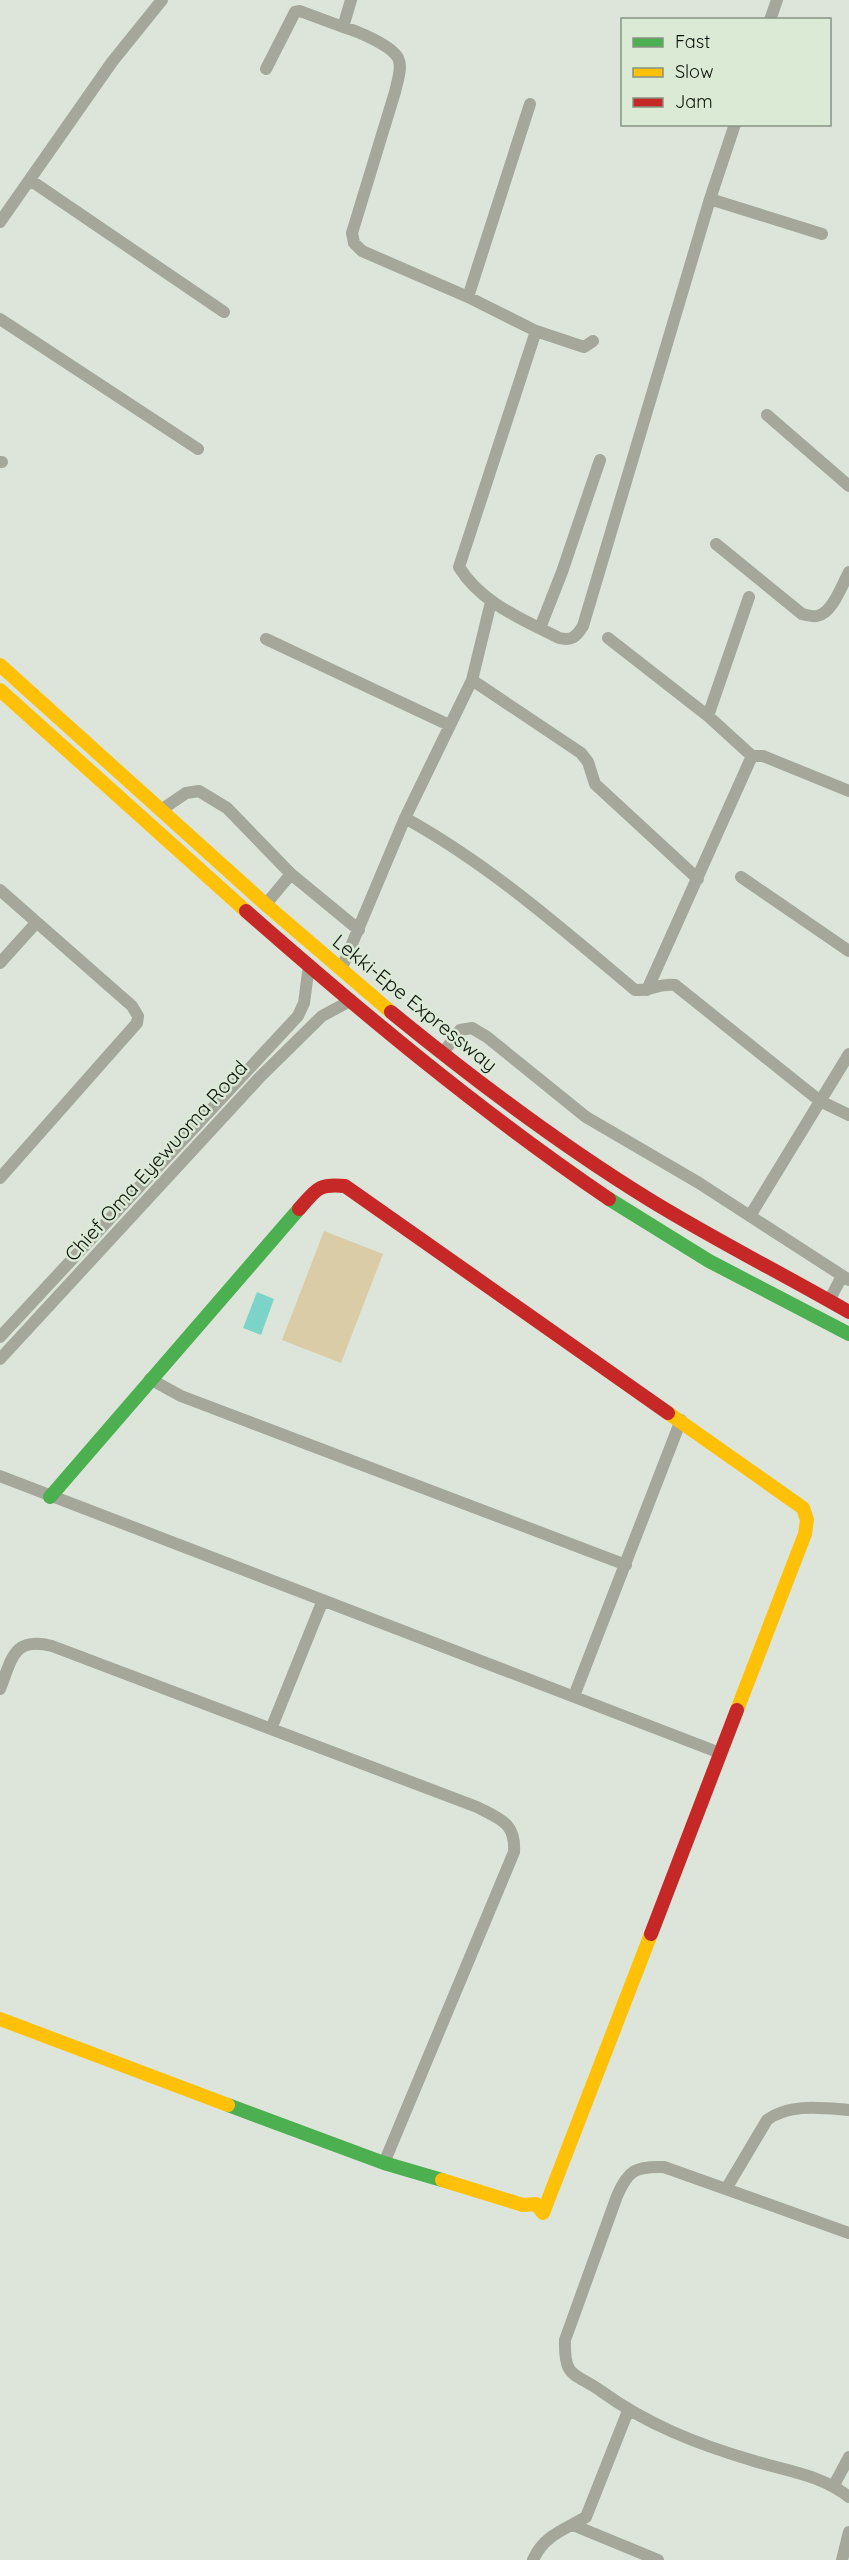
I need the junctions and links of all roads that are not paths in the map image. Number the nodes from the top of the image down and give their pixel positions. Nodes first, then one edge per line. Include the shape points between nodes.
1 (162, 0) edge
2 (351, 0) edge
3 (777, 0) edge
4 (771, 18) edge
5 (343, 27) junction
6 (266, 69) dead end
7 (530, 104) dead end
8 (734, 126) edge
9 (30, 180) junction
10 (710, 199) junction
11 (0, 222) edge
12 (822, 234) dead end
13 (468, 297) junction
14 (224, 312) dead end
15 (0, 319) edge
16 (536, 331) junction
17 (593, 341) dead end
18 (767, 416) dead end
19 (198, 449) dead end
20 (600, 460) dead end
21 (849, 486) edge
22 (716, 544) dead end
23 (849, 572) edge
24 (749, 597) dead end
25 (491, 602) junction
26 (540, 628) junction
27 (608, 638) dead end
28 (266, 639) dead end
29 (1, 668) edge
30 (472, 680) junction
31 (0, 690) edge
32 (708, 716) junction
33 (449, 725) junction
34 (752, 756) junction
35 (849, 791) edge
36 (161, 810) junction
37 (405, 818) junction
38 (291, 874) junction
39 (741, 877) dead end
40 (698, 879) junction
41 (0, 890) edge
42 (266, 904) junction
43 (36, 923) junction
44 (359, 930) junction
45 (849, 951) edge
46 (0, 963) edge
47 (309, 965) junction
48 (341, 970) junction
49 (647, 990) junction
50 (350, 1001) junction
51 (444, 1053) junction
52 (849, 1054) edge
53 (820, 1101) junction
54 (849, 1115) edge
55 (0, 1178) edge
56 (750, 1216) junction
57 (846, 1278) edge
58 (829, 1300) junction
59 (849, 1312) edge
60 (849, 1334) edge
61 (0, 1337) edge
62 (0, 1359) edge
63 (150, 1379) junction
64 (681, 1420) junction
65 (0, 1476) edge
66 (50, 1497) junction
67 (626, 1565) junction
68 (323, 1600) junction
69 (0, 1689) edge
70 (574, 1696) junction
71 (271, 1729) junction
72 (720, 1753) junction
73 (0, 2019) edge
74 (849, 2110) edge
75 (384, 2163) junction
76 (726, 2189) junction
77 (849, 2233) edge
78 (628, 2411) junction
79 (849, 2457) edge
80 (834, 2485) junction
81 (849, 2497) edge
82 (573, 2525) junction
83 (849, 2532) edge
84 (532, 2560) edge
85 (658, 2560) edge
86 (842, 2560) edge

1 - 9 street via 112,62
2 - 5 street
3 - 4 street
5 - 6 street via 300,10 295,12
5 - 13 street via 367,36 400,59 395,92 352,233 354,243 362,251
7 - 13 street
8 - 10 street
9 - 11 street
9 - 14 street
10 - 12 street
10 - 26 street via 583,626 576,637 568,640
13 - 16 street
15 - 19 street
16 - 17 street via 584,347
16 - 25 street via 459,567
18 - 21 street
20 - 26 street
22 - 23 street via 802,614 816,617 832,604
24 - 32 street
25 - 26 street
25 - 30 street
27 - 32 street
28 - 33 street
29 - 36 main road, Lekki-Epe Expressway
30 - 33 street
30 - 40 street via 580,753 588,762 595,784
31 - 47 main road, Lekki-Epe Expressway
32 - 34 street
33 - 37 street
34 - 35 street via 763,756
34 - 40 street
36 - 38 street via 186,794 199,791 227,808
36 - 42 main road, Lekki-Epe Expressway
37 - 44 street
37 - 49 street via 447,841 503,881 635,990
38 - 42 street
38 - 44 street
39 - 45 street
40 - 49 street
41 - 43 street
42 - 48 main road, Lekki-Epe Expressway
43 - 46 street
43 - 55 street via 132,1006 138,1016 137,1023
44 - 48 street
47 - 50 main road, Lekki-Epe Expressway
47 - 61 street, Chief Oma Eyewuoma Road via 304,1003 298,1016
48 - 51 main road, Lekki-Epe Expressway
49 - 53 street via 663,983 675,985
50 - 60 main road, Lekki-Epe Expressway via 506,1126 628,1212 696,1253
50 - 62 street, Chief Oma Eyewuoma Road via 322,1016 282,1054
51 - 56 street via 460,1030 472,1028 586,1117
51 - 58 main road, Lekki-Epe Expressway via 619,1181 691,1226
52 - 53 street
53 - 54 street
53 - 56 street
56 - 57 street
57 - 58 street
58 - 59 main road, Lekki-Epe Expressway
63 - 64 main road via 317,1188 328,1184 345,1186
63 - 66 main road
63 - 67 street via 192,1400
64 - 67 street
64 - 72 main road via 803,1508 807,1520 805,1534
65 - 66 street
66 - 68 street
67 - 70 street
68 - 70 street
68 - 71 street
69 - 71 street via 16,1652 35,1641
70 - 72 street
71 - 75 street via 477,1807 500,1818 512,1829 515,1840 514,1852
72 - 75 main road via 543,2213 536,2204 523,2205
73 - 75 main road
74 - 76 street via 777,2112 767,2120
76 - 77 street
76 - 78 street via 664,2168 642,2166 625,2177 565,2340 564,2361 573,2375
78 - 80 street via 686,2439
78 - 82 street via 586,2517
79 - 80 street
80 - 81 street
82 - 84 street via 539,2546
82 - 85 street
83 - 86 street

